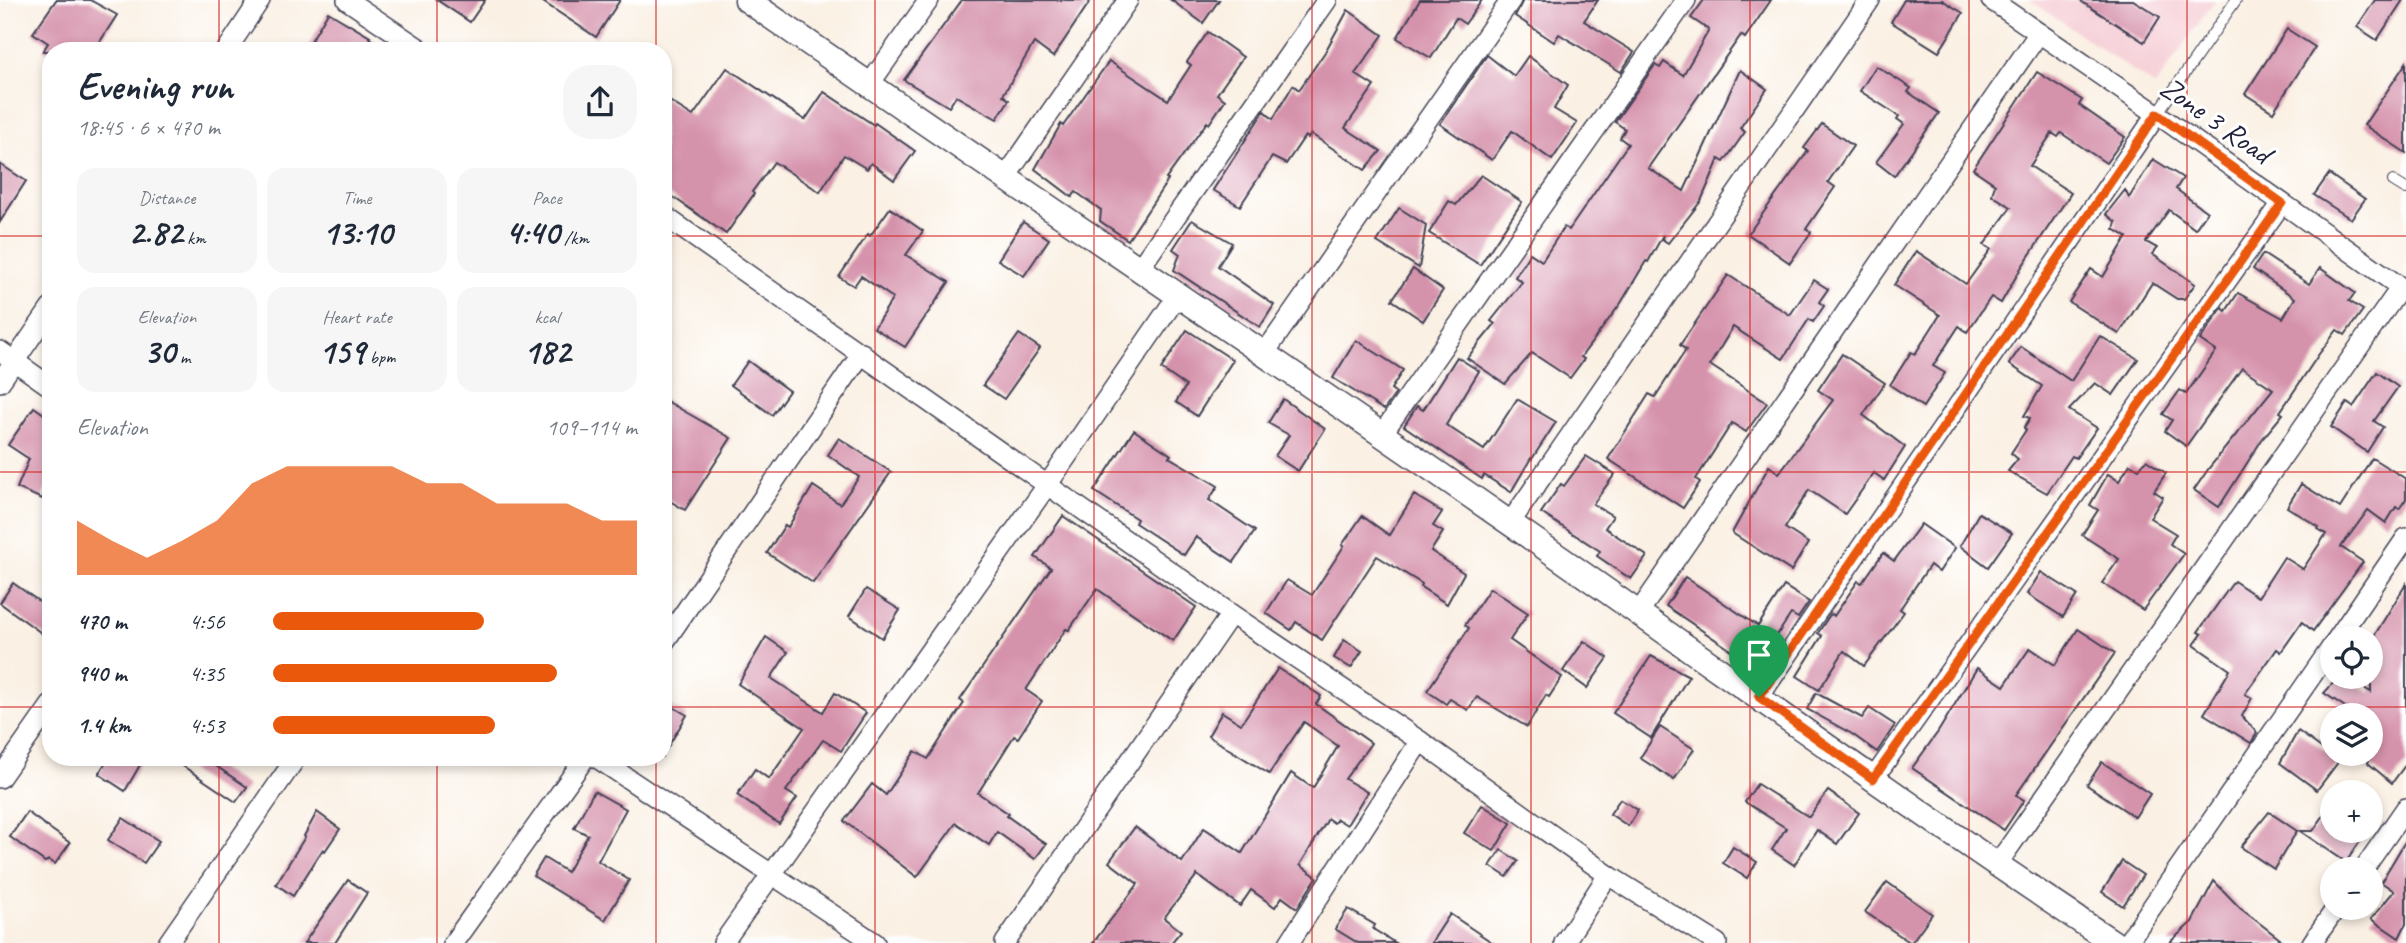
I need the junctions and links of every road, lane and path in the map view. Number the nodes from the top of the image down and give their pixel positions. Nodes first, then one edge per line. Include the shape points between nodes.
1 (260, 0) edge
2 (348, 0) edge
3 (747, 0) edge
4 (929, 0) edge
5 (1128, 0) edge
6 (1327, 0) edge
7 (1511, 0) edge
8 (1686, 0) edge
9 (1870, 0) edge
10 (1991, 0) edge
11 (2236, 0) edge
12 (2039, 33) junction
13 (232, 42) edge
14 (410, 42) edge
15 (869, 85) junction
16 (2157, 114) junction
17 (1005, 177) junction
18 (2393, 181) dead end
19 (2406, 189) edge
20 (2282, 203) junction
21 (672, 227) edge
22 (1139, 269) junction
23 (2403, 289) edge
24 (1178, 295) junction
25 (42, 318) edge
26 (862, 353) junction
27 (1264, 354) junction
28 (7, 357) edge
29 (42, 381) edge
30 (0, 382) edge
31 (1382, 434) junction
32 (1048, 484) junction
33 (1510, 523) junction
34 (2406, 538) edge
35 (1639, 612) junction
36 (1231, 614) junction
37 (2346, 626) edge
38 (672, 631) edge
39 (2320, 664) edge
40 (1759, 697) junction
41 (42, 718) edge
42 (1420, 741) junction
43 (290, 766) edge
44 (579, 766) edge
45 (609, 766) edge
46 (0, 778) edge
47 (1873, 779) junction
48 (2406, 808) edge
49 (2372, 857) edge
50 (1996, 866) junction
51 (771, 874) junction
52 (1608, 875) junction
53 (2328, 920) edge
54 (168, 943) edge
55 (453, 943) edge
56 (723, 943) edge
57 (875, 943) edge
58 (1005, 943) edge
59 (1289, 943) edge
60 (1564, 943) edge
61 (1717, 943) edge
62 (2114, 943) edge
63 (2127, 943) edge
64 (2312, 943) edge

1 - 13 street
2 - 14 street
3 - 15 street
4 - 15 street
5 - 17 street
6 - 22 street
7 - 27 street
8 - 31 street
9 - 33 street
10 - 12 street, Zone 3 Road
11 - 16 lane
12 - 16 street, Zone 3 Road
12 - 35 street
15 - 17 street
16 - 20 street, Zone 3 Road
16 - 40 street
17 - 22 street
18 - 19 lane
20 - 23 street, Zone 3 Road
20 - 47 street
21 - 26 street
22 - 24 street
23 - 50 street
24 - 27 street
24 - 32 street
25 - 28 street
26 - 32 street
26 - 38 street
27 - 31 street
28 - 29 street
28 - 30 street
31 - 33 street
32 - 36 street
32 - 51 street
33 - 35 street
34 - 37 street
35 - 40 street
36 - 42 street
36 - 58 street
39 - 63 street
40 - 47 street
41 - 46 street
42 - 52 street
42 - 59 street
43 - 54 street
44 - 55 street
45 - 51 street
47 - 50 street
48 - 49 street
50 - 62 street
51 - 56 street
51 - 57 street
52 - 60 street
52 - 61 street
53 - 64 street

